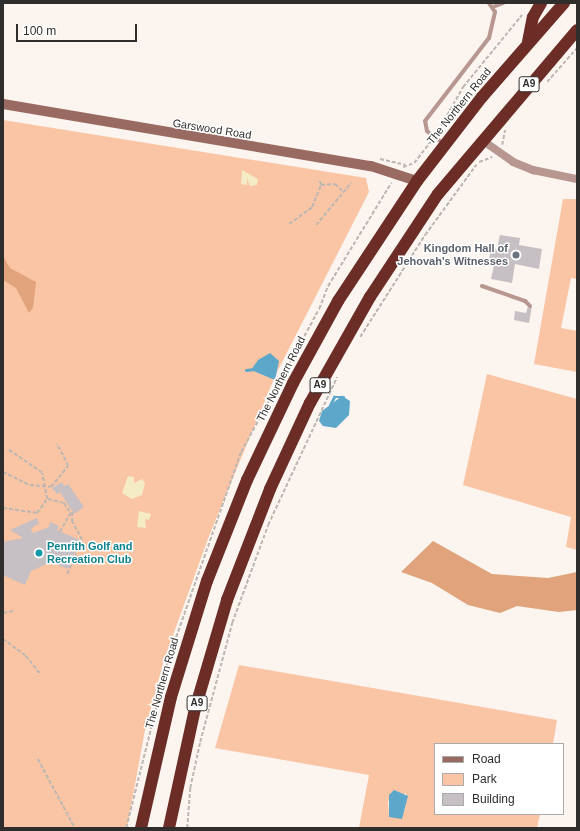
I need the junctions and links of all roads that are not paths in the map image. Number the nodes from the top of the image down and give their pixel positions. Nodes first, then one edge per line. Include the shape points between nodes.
1 (489, 3) edge
2 (503, 3) edge
3 (541, 3) edge
4 (564, 3) edge
5 (493, 7) junction
6 (577, 30) edge
7 (528, 43) junction
8 (3, 104) edge
9 (482, 140) junction
10 (444, 145) junction
11 (577, 178) edge
12 (417, 181) junction
13 (482, 286) dead end
14 (530, 306) dead end
15 (141, 828) edge
16 (169, 828) edge

1 - 5 lane
2 - 5 lane
3 - 7 highway via 533,17
4 - 7 highway, The Northern Road / A9
5 - 10 lane via 494,24 487,41 425,121 427,131
6 - 9 highway, A9
7 - 10 highway, The Northern Road / A9
8 - 12 street, Garswood Road via 378,167
9 - 11 street via 513,162 533,170
9 - 16 highway, A9 via 438,194 370,297 310,403 285,457 248,542 214,642
10 - 12 highway, The Northern Road / A9
12 - 15 highway, The Northern Road / A9 via 326,322 247,480 182,658
13 - 14 lane via 525,301

